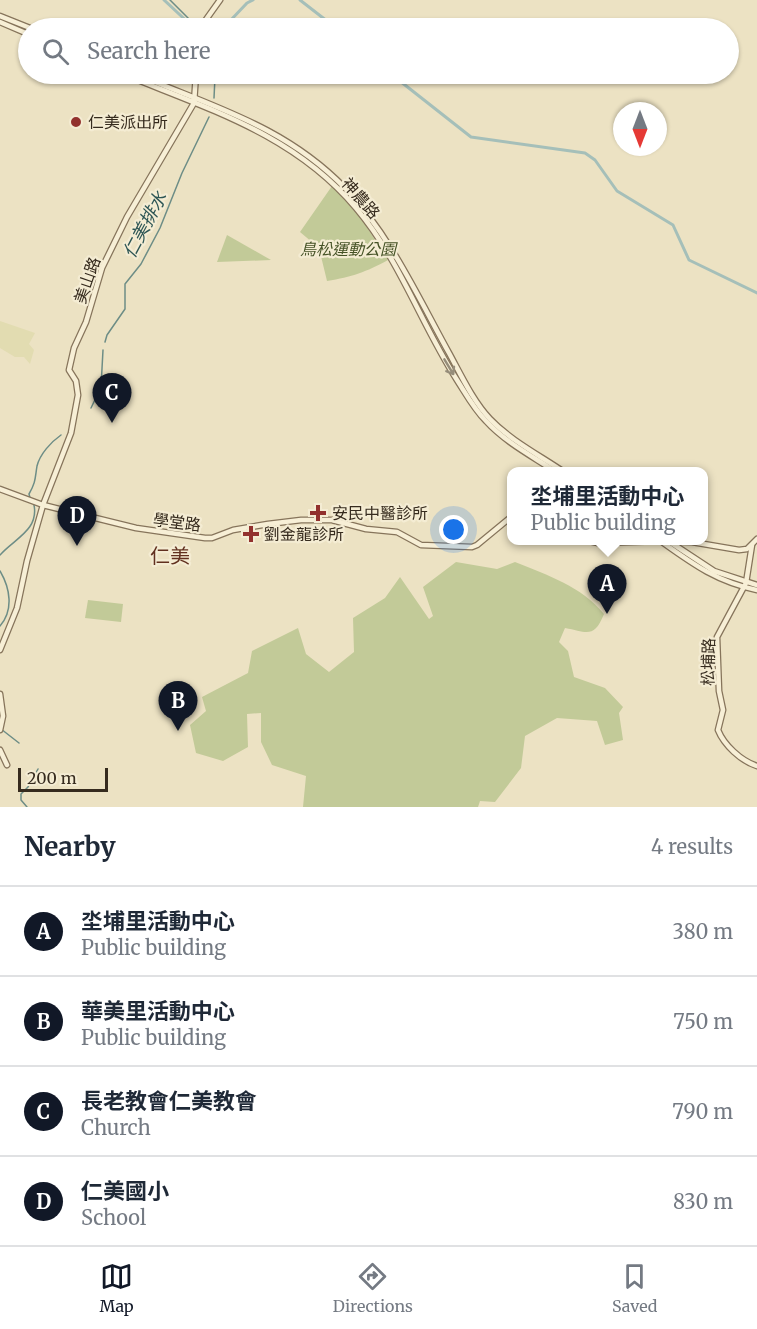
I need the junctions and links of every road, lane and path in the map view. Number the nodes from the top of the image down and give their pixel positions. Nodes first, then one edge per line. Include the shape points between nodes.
1 (219, 0) edge
2 (0, 16) edge
3 (207, 18) edge
4 (0, 22) edge
5 (18, 23) edge
6 (18, 30) edge
7 (150, 84) edge
8 (158, 84) edge
9 (195, 84) edge
10 (194, 100) junction
11 (550, 467) edge
12 (558, 467) edge
13 (0, 489) edge
14 (43, 505) junction
15 (507, 520) edge
16 (757, 539) edge
17 (666, 545) edge
18 (675, 545) edge
19 (708, 545) edge
20 (752, 545) junction
21 (745, 585) junction
22 (757, 588) edge
23 (0, 650) edge
24 (0, 694) edge
25 (1, 728) edge
26 (0, 750) edge
27 (7, 765) dead end
28 (757, 766) edge

1 - 3 street
2 - 5 street
4 - 6 street
7 - 10 street, 神農路
8 - 10 street, 神農路
9 - 10 street, 美山路
10 -> 11 street, 神農路 via 281,143 342,193 385,248 473,406 500,435
10 - 12 street, 神農路 via 258,124 284,139 346,189 389,246 488,417
10 - 14 street, 美山路 via 102,268 69,370 78,395 71,433
13 - 14 street, 學堂路
14 - 15 street, 學堂路 via 136,528 205,538 302,520 337,520 366,529 397,532 421,545 472,547
14 - 23 street, 美山路 via 17,608
16 - 20 street
17 - 21 street via 711,575
18 - 21 street via 714,571
19 - 20 street via 739,550
20 - 21 street, 松埔路
21 - 22 street
21 - 28 street, 松埔路 via 717,637 723,710 718,730 725,743
24 - 25 street
26 - 27 street

